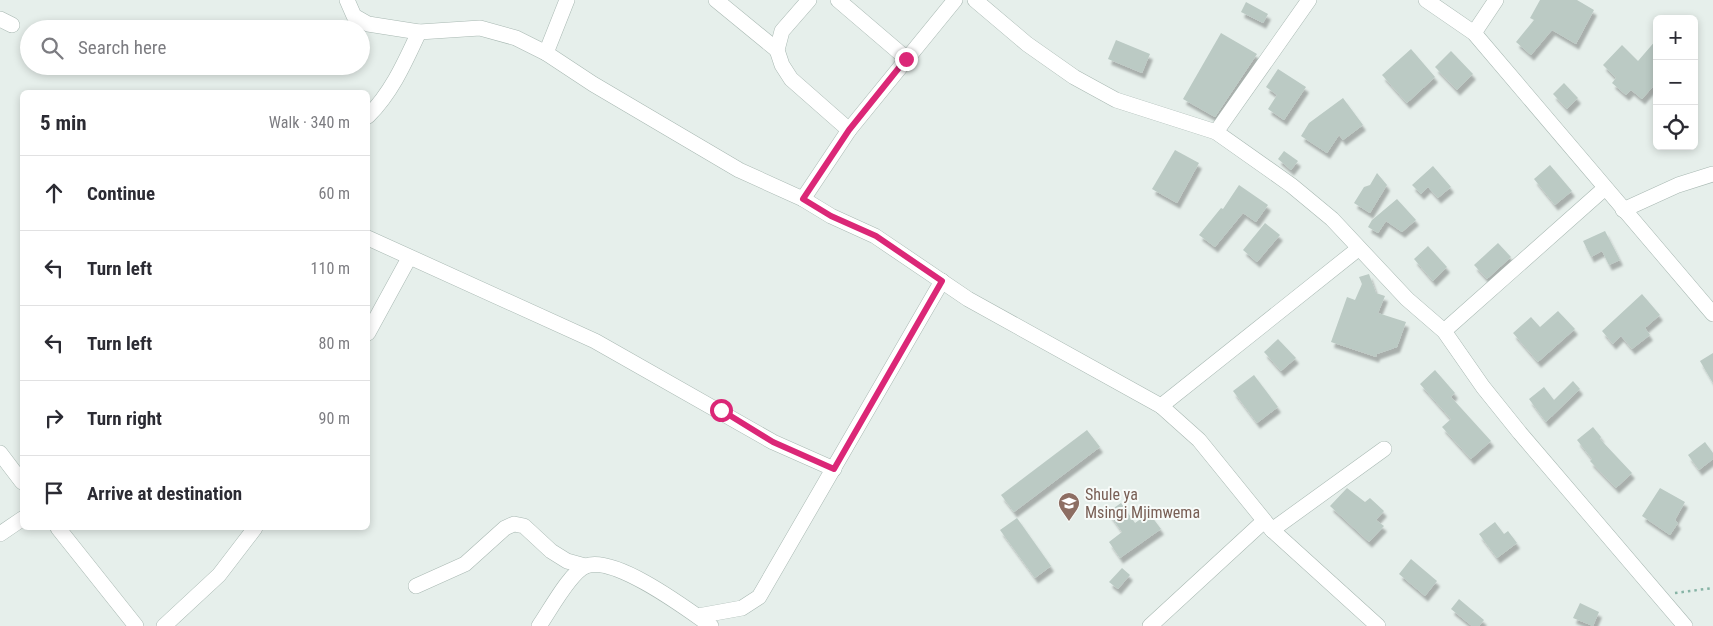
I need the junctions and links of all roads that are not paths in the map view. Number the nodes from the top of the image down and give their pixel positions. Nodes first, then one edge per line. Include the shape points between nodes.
1 (348, 0) edge
2 (567, 0) edge
3 (716, 0) edge
4 (809, 0) edge
5 (838, 0) edge
6 (955, 0) edge
7 (976, 0) edge
8 (1309, 0) edge
9 (1426, 0) edge
10 (1496, 0) edge
11 (361, 20) edge
12 (370, 24) edge
13 (420, 32) junction
14 (1474, 33) junction
15 (777, 50) junction
16 (546, 53) junction
17 (906, 59) junction
18 (370, 114) edge
19 (849, 130) junction
20 (1216, 132) junction
21 (1713, 174) edge
22 (1605, 188) junction
23 (803, 199) junction
24 (1624, 210) junction
25 (370, 239) edge
26 (1358, 249) junction
27 (409, 258) junction
28 (942, 281) junction
29 (1713, 314) edge
30 (370, 329) edge
31 (1444, 331) junction
32 (1160, 406) junction
33 (1384, 449) dead end
34 (0, 453) edge
35 (834, 469) junction
36 (20, 479) edge
37 (20, 520) edge
38 (1268, 525) junction
39 (60, 530) edge
40 (254, 530) edge
41 (0, 534) edge
42 (585, 566) junction
43 (416, 586) dead end
44 (698, 616) junction
45 (136, 626) edge
46 (164, 626) edge
47 (538, 626) edge
48 (711, 626) edge
49 (1150, 626) edge
50 (1378, 626) edge
51 (1685, 626) edge

1 - 11 street via 354,16
2 - 16 street
3 - 15 street
4 - 15 street via 782,31
5 - 17 street
6 - 17 street
7 - 20 street via 1026,44 1074,77 1116,100
8 - 20 street
9 - 14 street
10 - 14 street
12 - 13 street
13 - 16 street via 463,28 488,30 516,38
13 - 18 street via 399,76
14 - 22 street
15 - 19 street via 791,79
16 - 23 street via 739,170
17 - 19 street
19 - 23 street
20 - 26 street via 1291,185 1332,219
21 - 24 street via 1678,185
22 - 24 street
22 - 31 street
23 - 28 street via 831,216 876,236
24 - 29 street
25 - 27 street
26 - 31 street
26 - 32 street
27 - 30 street
27 - 35 street via 595,341 773,442
28 - 32 street via 968,299
28 - 35 street
31 - 51 street via 1520,433
32 - 38 street via 1199,440
33 - 38 street
34 - 36 street
35 - 44 street via 759,597 742,608
37 - 41 street
38 - 49 street
38 - 50 street
39 - 45 street
40 - 46 street via 219,576
42 - 43 street via 567,561 524,526 514,524 505,528 465,564
42 - 44 street via 605,565 624,572
42 - 47 street via 564,588
44 - 48 street

